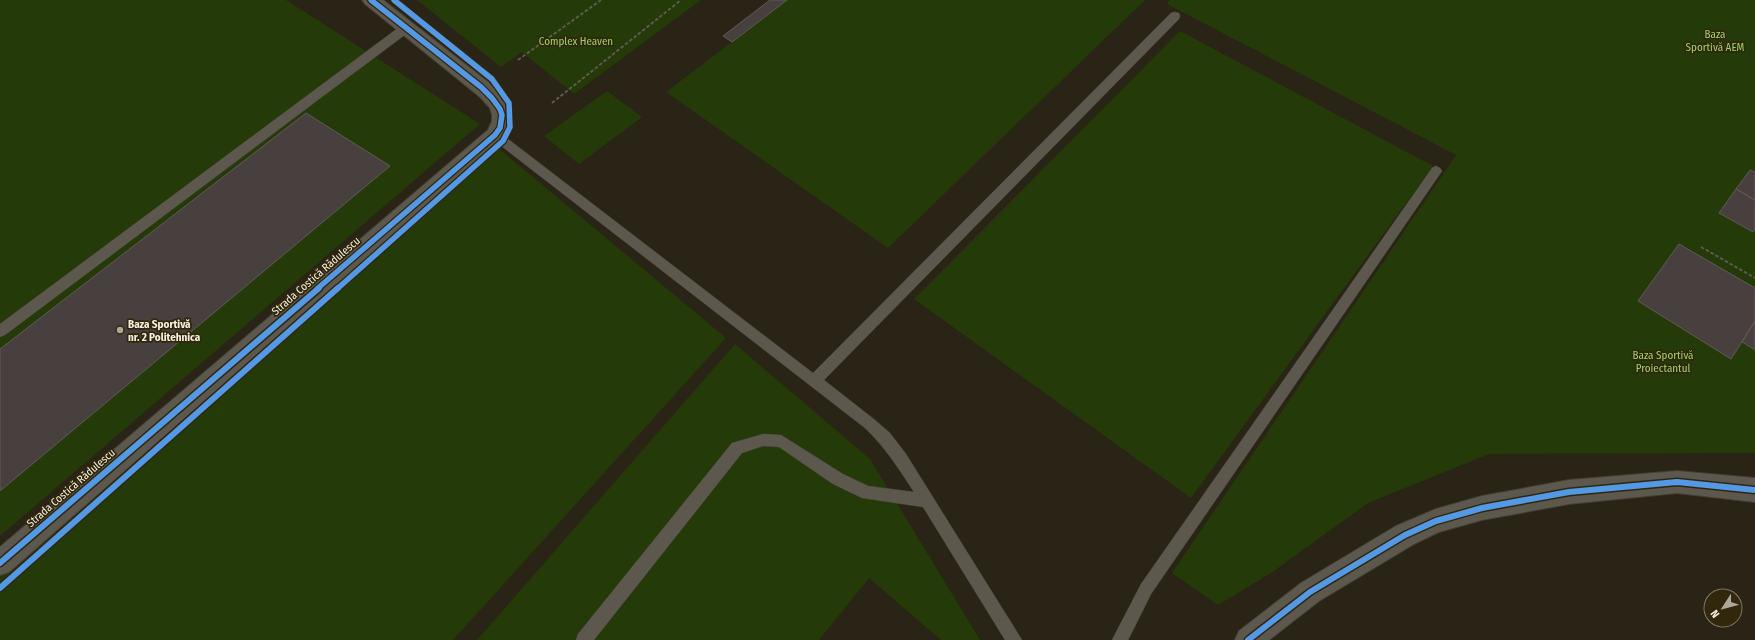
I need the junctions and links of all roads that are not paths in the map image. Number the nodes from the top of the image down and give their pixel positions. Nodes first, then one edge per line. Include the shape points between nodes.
1 (371, 0) edge
2 (1175, 16) dead end
3 (406, 28) junction
4 (495, 135) junction
5 (1436, 171) dead end
6 (0, 331) edge
7 (815, 380) junction
8 (1755, 490) edge
9 (927, 501) junction
10 (0, 563) edge
11 (584, 640) edge
12 (1014, 640) edge
13 (1120, 640) edge
14 (1248, 640) edge

1 - 3 street, Strada Costică Rădulescu
2 - 7 lane
3 - 4 street, Strada Costică Rădulescu via 494,100 504,119
3 - 6 lane
4 - 7 lane
4 - 10 street, Strada Costică Rădulescu
5 - 13 lane via 1146,589
7 - 9 lane via 885,438
8 - 14 street via 1676,482 1569,492 1482,508 1436,521 1405,535 1310,592
9 - 11 lane via 867,493 838,479 781,440 762,440 737,448
9 - 12 lane

